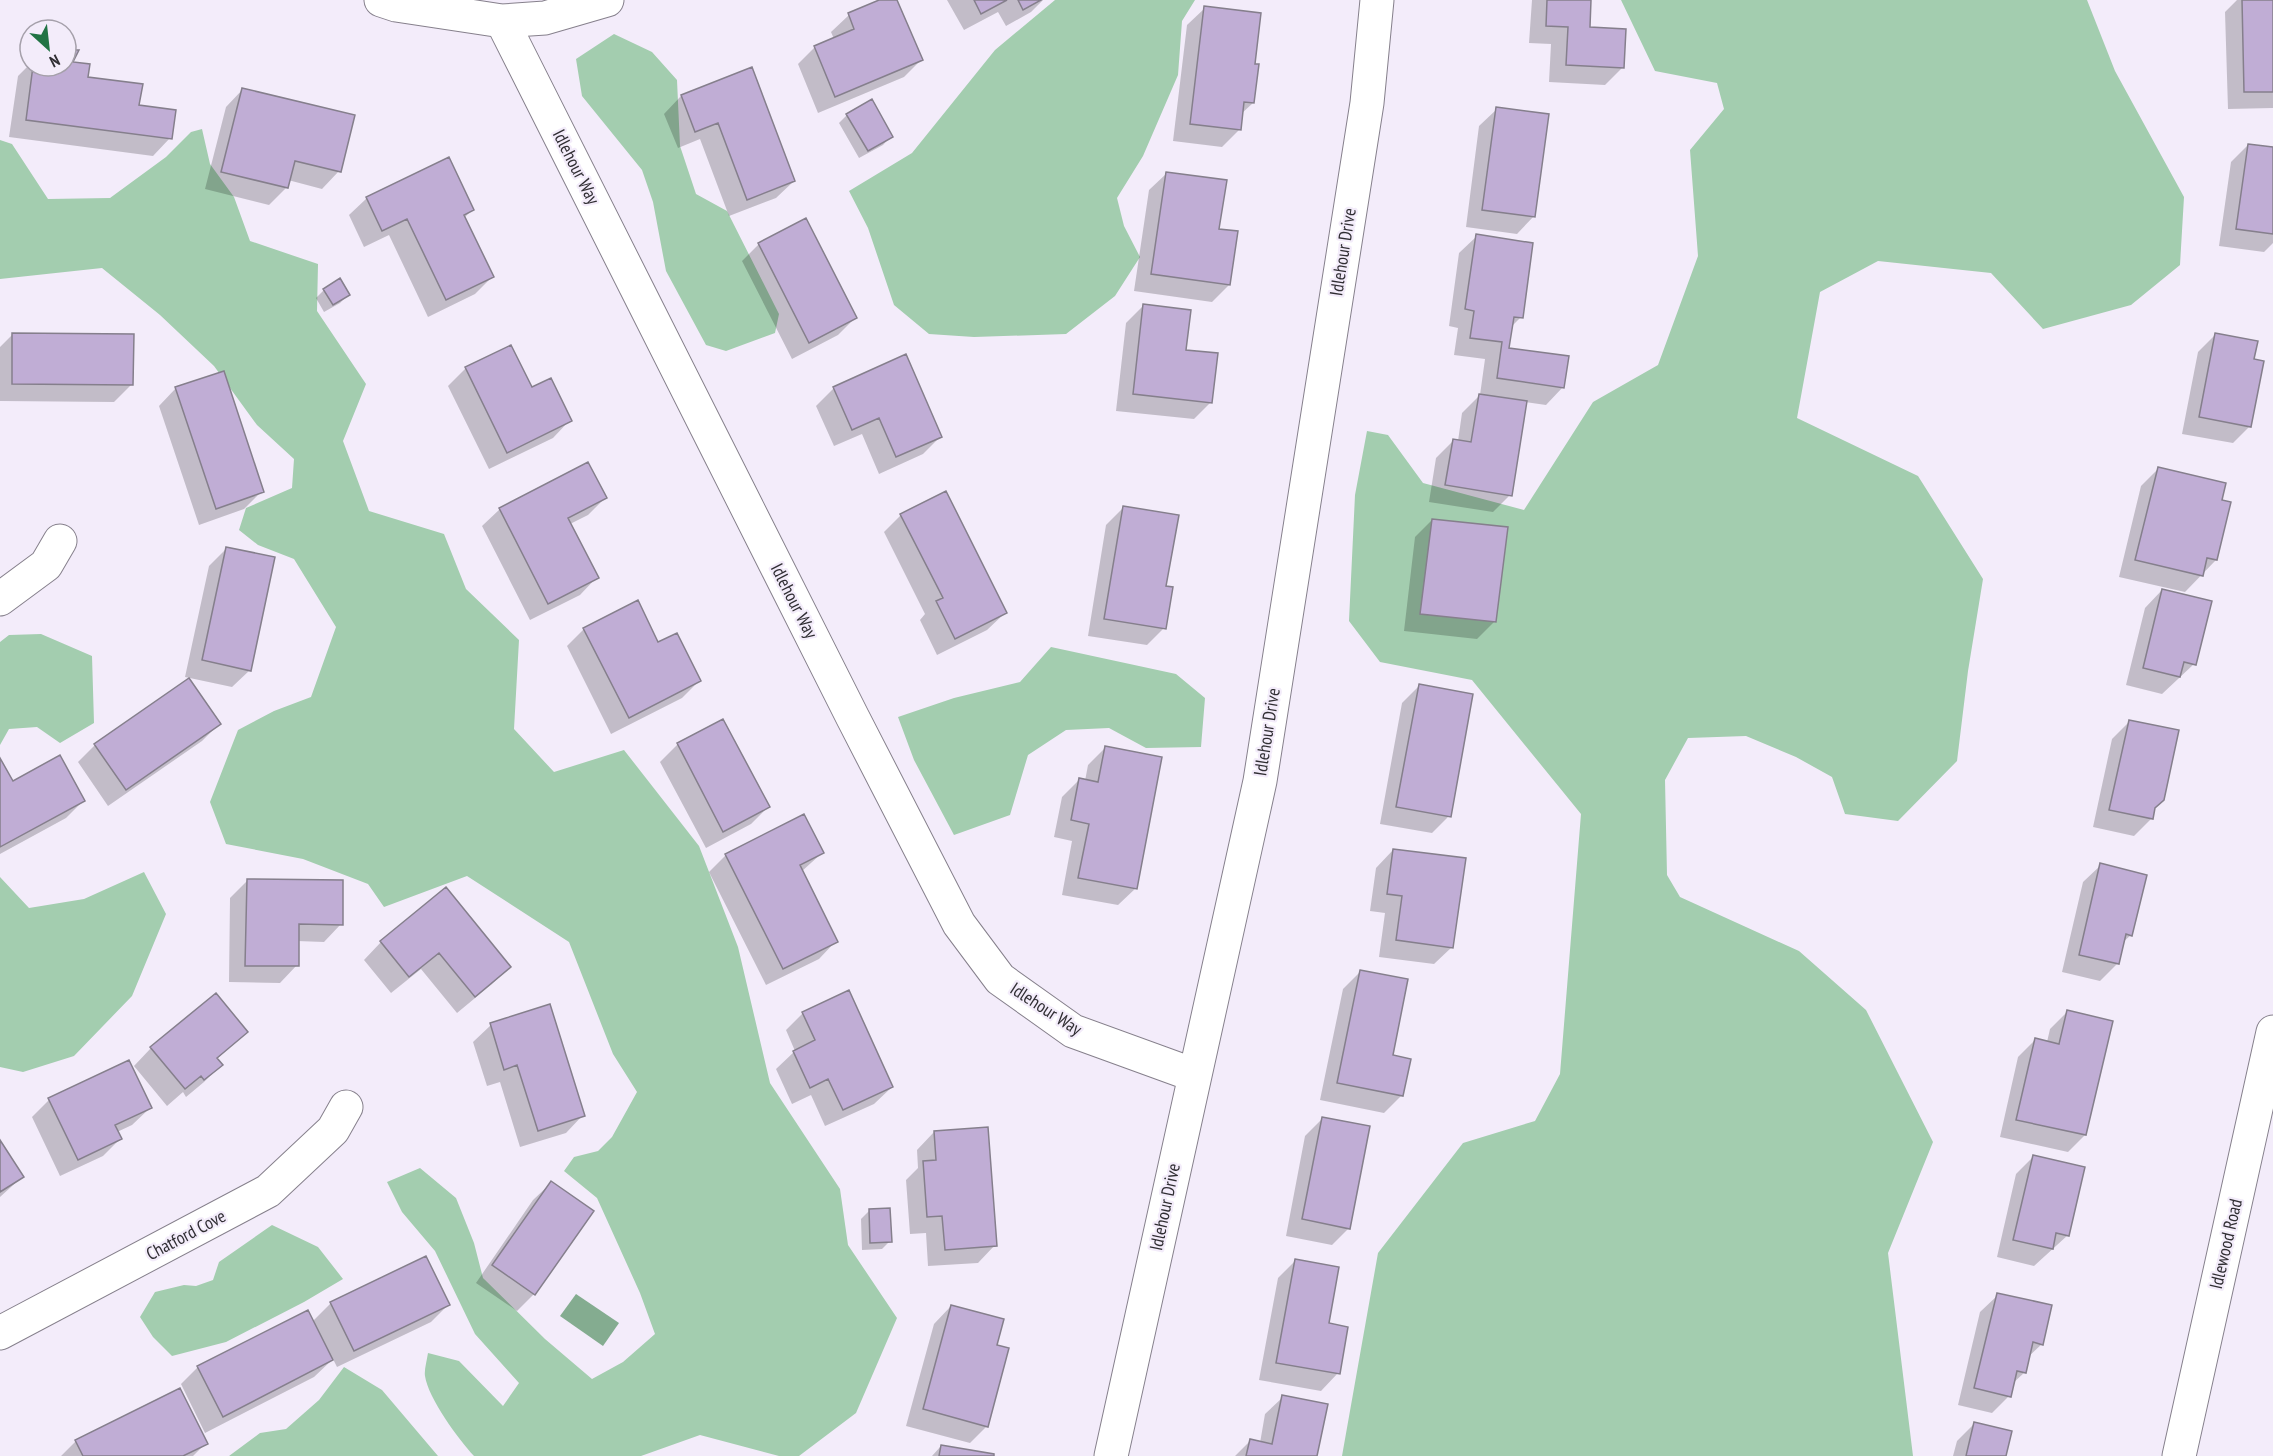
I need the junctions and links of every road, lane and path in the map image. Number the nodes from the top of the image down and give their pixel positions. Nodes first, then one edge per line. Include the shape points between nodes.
1 (381, 0) edge
2 (607, 0) edge
3 (1377, 0) edge
4 (502, 21) junction
5 (60, 541) dead end
6 (0, 599) edge
7 (2273, 1032) edge
8 (1194, 1075) junction
9 (346, 1107) dead end
10 (0, 1333) edge
11 (1111, 1456) edge
12 (2179, 1456) edge

1 - 4 street
2 - 4 street via 545,18
3 - 8 street, Idlehour Drive via 1367,103 1260,781
4 - 8 street, Idlehour Way via 959,924 1000,979 1073,1031
5 - 6 street via 46,565
7 - 12 street, Idlewood Road
8 - 11 street, Idlehour Drive
9 - 10 street, Chatford Cove via 333,1130 268,1191

